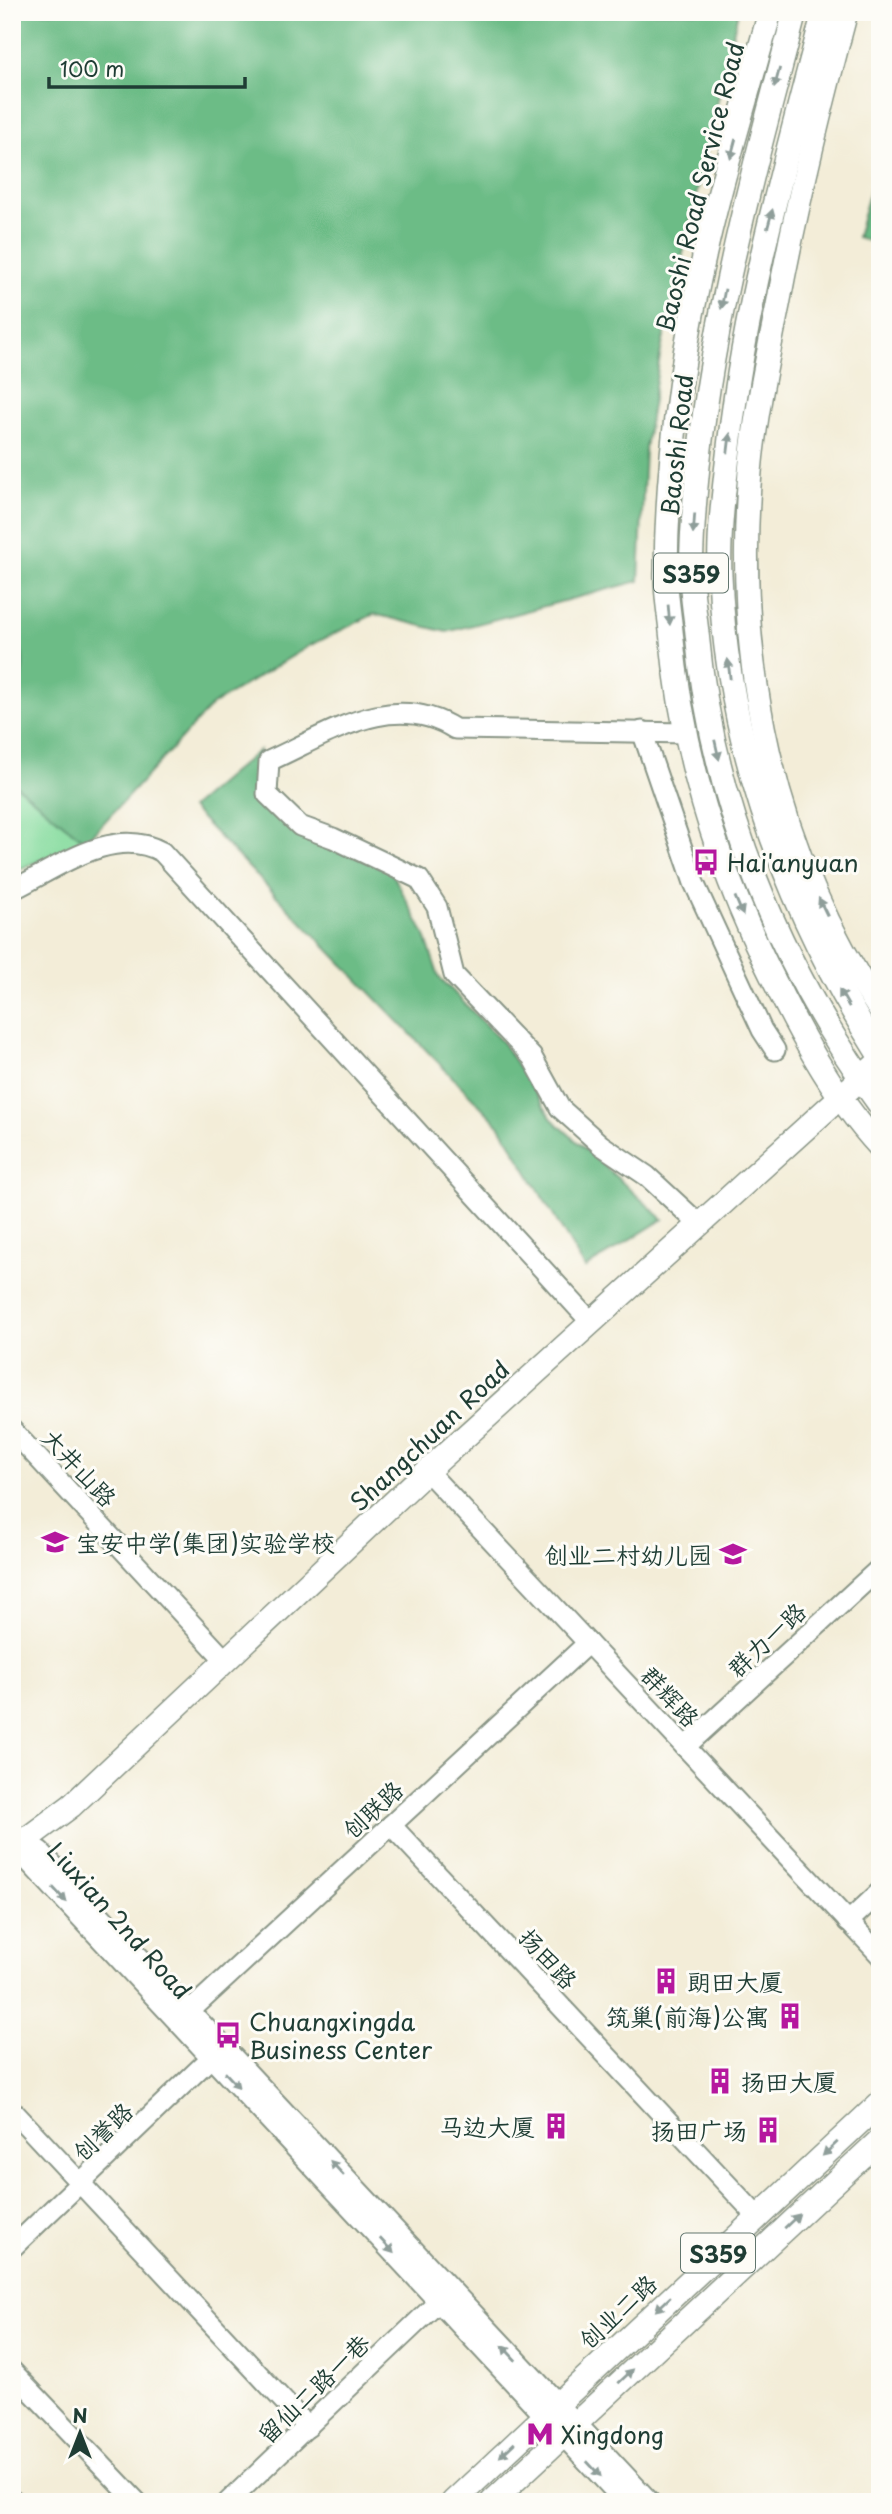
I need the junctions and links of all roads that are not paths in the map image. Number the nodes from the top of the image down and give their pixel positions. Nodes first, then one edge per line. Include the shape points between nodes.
1 (770, 12) edge
2 (795, 12) edge
3 (824, 12) edge
4 (846, 12) edge
5 (642, 731) junction
6 (687, 733) junction
7 (12, 890) edge
8 (880, 1010) edge
9 (775, 1050) dead end
10 (880, 1056) edge
11 (880, 1061) edge
12 (860, 1078) junction
13 (841, 1096) junction
14 (880, 1105) edge
15 (880, 1147) edge
16 (699, 1224) junction
17 (591, 1322) junction
18 (12, 1430) edge
19 (427, 1471) junction
20 (880, 1568) edge
21 (588, 1643) junction
22 (226, 1661) junction
23 (685, 1747) junction
24 (391, 1825) junction
25 (17, 1840) edge
26 (880, 1892) edge
27 (848, 1922) junction
28 (880, 1955) edge
29 (190, 2011) junction
30 (217, 2052) junction
31 (880, 2103) edge
32 (12, 2110) edge
33 (880, 2140) edge
34 (82, 2184) junction
35 (757, 2216) junction
36 (12, 2248) edge
37 (431, 2308) dead end
38 (12, 2371) edge
39 (550, 2409) junction
40 (308, 2427) junction
41 (569, 2429) junction
42 (137, 2502) edge
43 (228, 2502) edge
44 (453, 2502) edge
45 (492, 2502) edge
46 (625, 2502) edge
47 (650, 2502) edge

1 -> 6 main road, Baoshi Road Service Road via 707,244 685,352 665,573 676,685
2 -> 12 main road, Baoshi Road / S359 via 732,250 711,357 691,573 701,681 726,788 761,894 817,1009
10 -> 3 main road, S359 via 841,995 787,883 753,780 729,677 720,573 739,363 760,257
8 -> 4 main road via 807,876 782,803 764,743 747,618 746,544 757,419 786,263
5 - 6 street
5 - 9 street via 694,883
5 - 16 street via 455,729 430,715 388,712 269,761 267,794 300,826 419,879 437,907 454,975 532,1058 560,1108 601,1145 647,1176
6 -> 13 main road, Baoshi Road Service Road via 701,795 736,903 794,1022
7 - 17 street via 111,843 138,842 162,852
11 - 12 main road, Shangchuan Road
12 - 13 main road, Shangchuan Road
12 - 14 main road, Baoshi Road / S359
13 - 15 main road, Baoshi Road Service Road
13 - 16 main road, Shangchuan Road
16 - 17 main road, Shangchuan Road
17 - 19 main road, Shangchuan Road
18 - 22 street, 大井山路
19 - 21 street, 群辉路
19 - 22 main road, Shangchuan Road
20 - 23 street, 群力一路
21 - 23 street, 群辉路
21 - 24 street, 创联路
22 - 25 main road, Shangchuan Road via 50,1825
23 - 27 street, 群辉路
24 - 29 street, 创联路
24 - 35 street, 扬田路
25 - 29 street, Liuxian 2nd Road via 40,1851
25 -> 30 street, Liuxian 2nd Road via 29,1862
26 - 27 street
27 - 28 street, 群辉路
29 - 30 street, Liuxian 2nd Road
30 - 34 street, 创誉路
30 - 39 street, Liuxian 2nd Road
31 -> 35 main road, 创业二路 / S359
32 - 34 street
41 -> 33 main road, S359
34 - 36 street, 创誉路
34 - 40 street
35 -> 39 main road, 创业二路 / S359
37 - 40 street, 留仙二路一巷
38 - 42 street
39 - 41 street, Liuxian 2nd Road
39 -> 44 main road, 创业二路 / S359
40 - 43 street, 留仙二路一巷
41 - 45 main road, S359
41 -> 46 street
41 - 47 street

